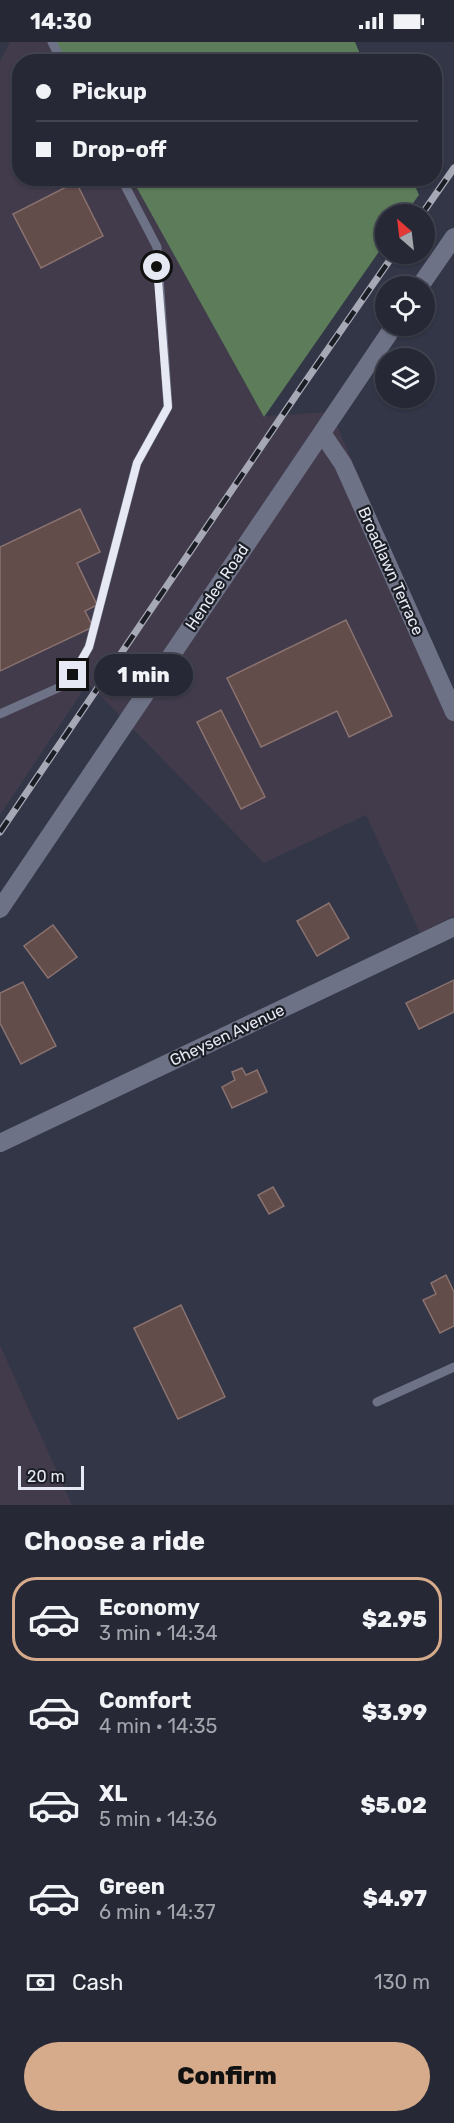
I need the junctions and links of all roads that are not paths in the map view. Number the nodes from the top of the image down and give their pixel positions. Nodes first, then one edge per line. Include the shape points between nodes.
1 (125, 186) edge
2 (454, 237) edge
3 (427, 276) edge
4 (387, 336) edge
5 (321, 433) junction
6 (454, 712) edge
7 (0, 714) edge
8 (0, 909) edge
9 (454, 927) edge
10 (0, 1143) edge
11 (454, 1367) edge
12 (377, 1401) dead end

1 - 7 lane via 156,248 168,407 137,463 89,647 73,675 58,688
2 - 3 street
4 - 5 street, Hendee Road
5 - 6 street, Broadlawn Terrace via 343,464
5 - 8 street, Hendee Road
9 - 10 street, Gheysen Avenue
11 - 12 lane

